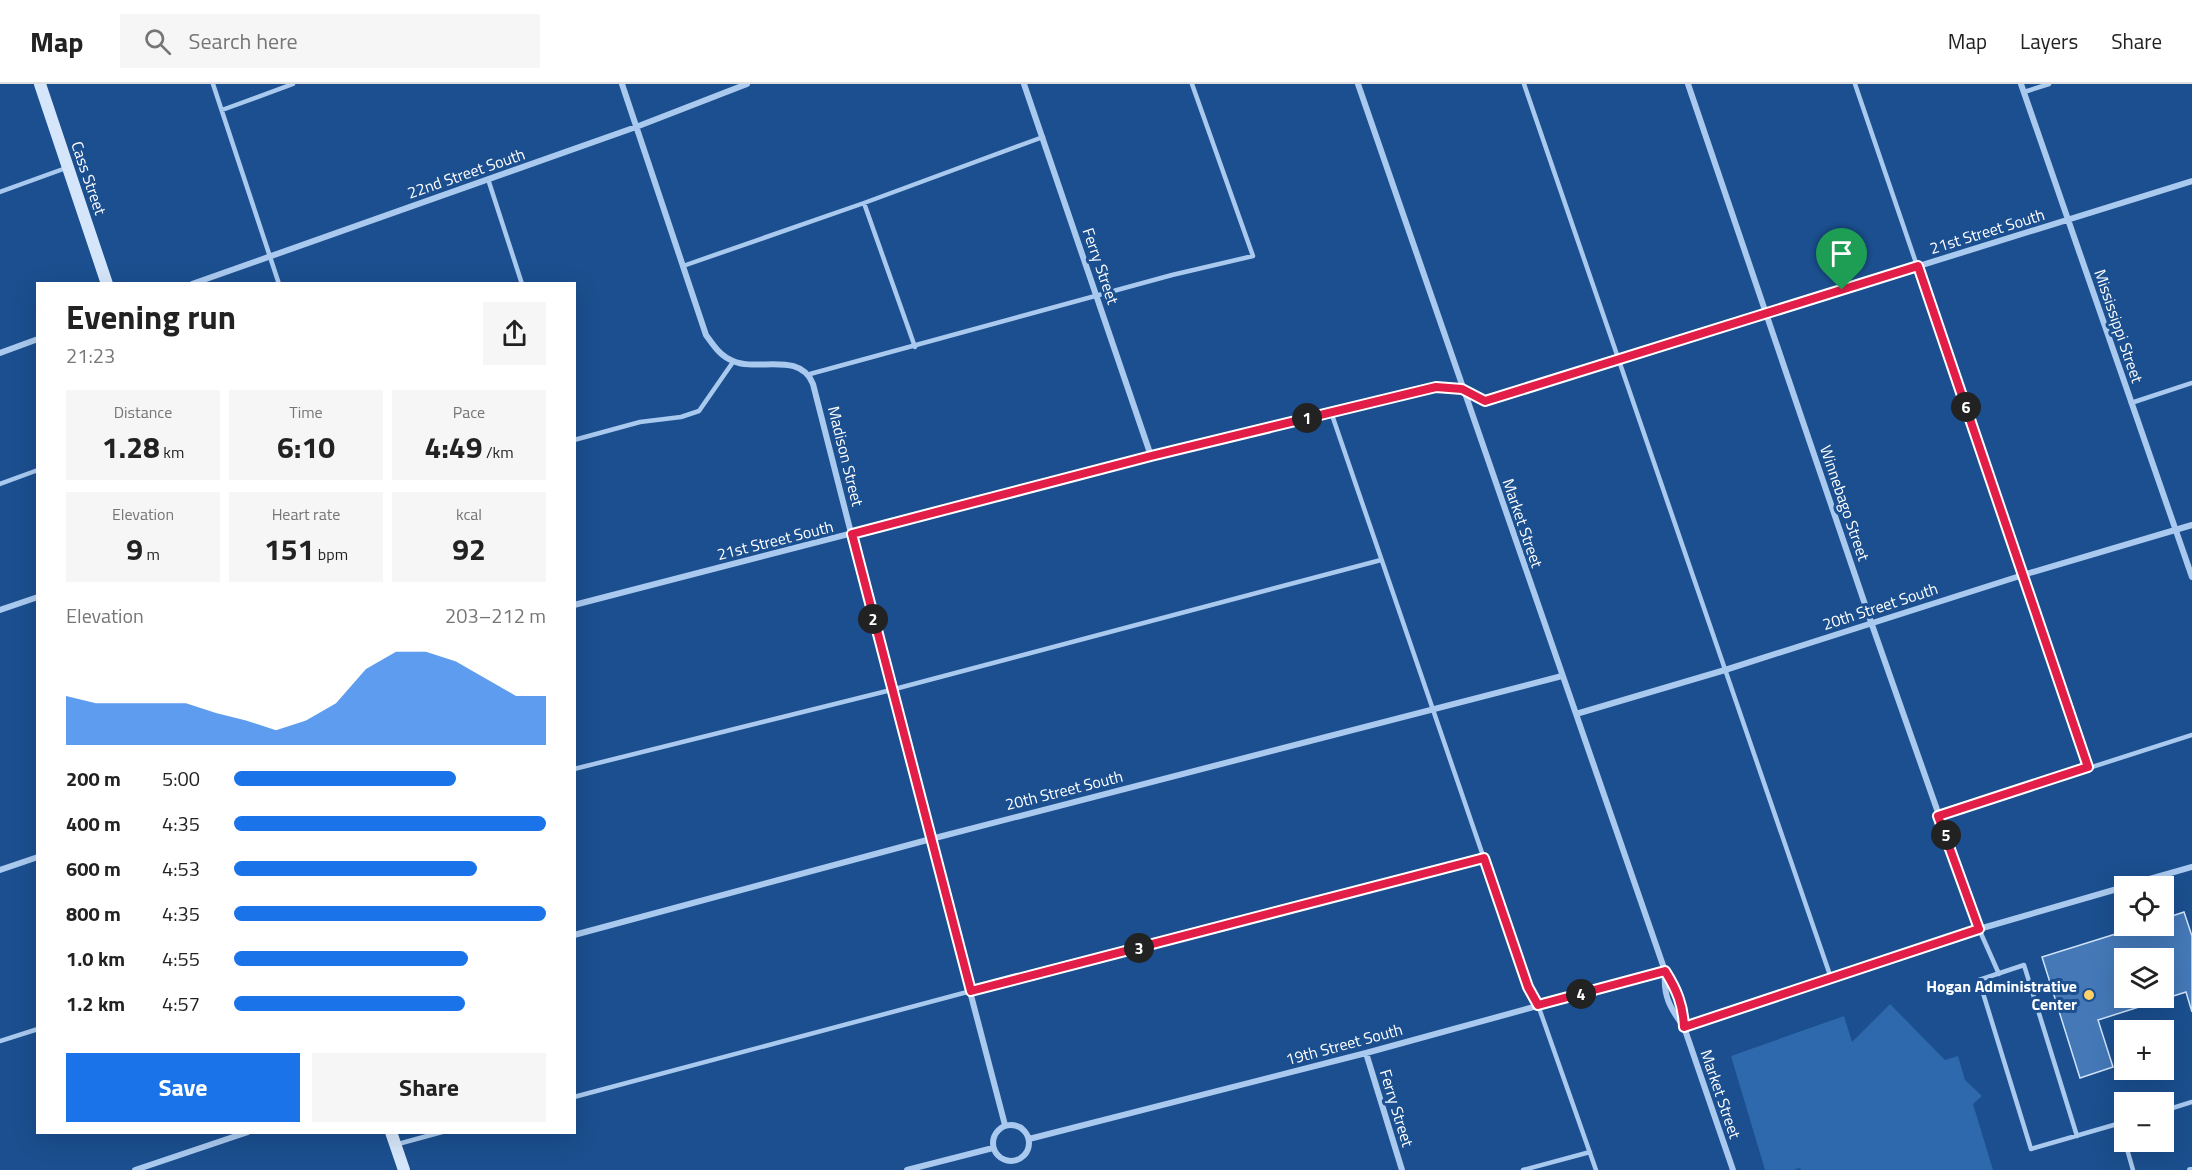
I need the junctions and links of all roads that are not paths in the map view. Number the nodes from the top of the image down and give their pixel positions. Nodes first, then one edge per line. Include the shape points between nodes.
1 (40, 84) edge
2 (213, 84) edge
3 (293, 84) edge
4 (622, 84) edge
5 (747, 84) edge
6 (1024, 84) edge
7 (1191, 84) edge
8 (1358, 84) edge
9 (1524, 84) edge
10 (1688, 84) edge
11 (1855, 84) edge
12 (2021, 84) edge
13 (2049, 84) edge
14 (2024, 92) junction
15 (222, 110) junction
16 (636, 127) junction
17 (1043, 136) junction
18 (68, 167) junction
19 (488, 179) junction
20 (2192, 180) edge
21 (0, 192) edge
22 (864, 203) junction
23 (2068, 220) junction
24 (269, 256) junction
25 (683, 266) junction
26 (1918, 266) junction
27 (106, 282) edge
28 (198, 282) edge
29 (278, 282) edge
30 (521, 282) edge
31 (1097, 296) junction
32 (1766, 313) junction
33 (36, 340) edge
34 (915, 347) junction
35 (0, 353) edge
36 (1619, 359) junction
37 (734, 362) junction
38 (810, 374) junction
39 (2192, 383) edge
40 (1462, 389) junction
41 (2131, 403) junction
42 (1331, 412) junction
43 (576, 439) edge
44 (1151, 456) junction
45 (36, 471) edge
46 (0, 484) edge
47 (2192, 525) edge
48 (2176, 530) junction
49 (852, 534) junction
50 (1381, 560) junction
51 (2023, 575) junction
52 (2192, 577) edge
53 (36, 598) edge
54 (576, 604) edge
55 (0, 610) edge
56 (1872, 622) junction
57 (1725, 670) junction
58 (1562, 676) junction
59 (891, 690) junction
60 (1432, 710) junction
61 (1576, 714) junction
62 (2192, 735) edge
63 (2088, 767) junction
64 (576, 769) edge
65 (1938, 816) junction
66 (931, 839) junction
67 (36, 858) edge
68 (1484, 858) junction
69 (2192, 867) edge
70 (0, 870) edge
71 (2162, 876) edge
72 (2114, 890) edge
73 (1979, 929) junction
74 (576, 934) edge
75 (1665, 971) junction
76 (1999, 974) junction
77 (1831, 978) junction
78 (971, 991) junction
79 (1538, 1005) junction
80 (1684, 1027) junction
81 (36, 1030) edge
82 (0, 1041) edge
83 (1366, 1053) junction
84 (576, 1096) edge
85 (2192, 1102) edge
86 (2174, 1108) edge
87 (1005, 1125) junction
88 (2114, 1125) edge
89 (242, 1134) edge
90 (392, 1134) edge
91 (435, 1134) edge
92 (2077, 1136) junction
93 (1029, 1139) junction
94 (395, 1145) junction
95 (993, 1148) junction
96 (1590, 1152) junction
97 (2128, 1152) edge
98 (1016, 1161) junction
99 (135, 1170) edge
100 (404, 1170) edge
101 (907, 1170) edge
102 (1018, 1170) edge
103 (1402, 1170) edge
104 (1523, 1170) edge
105 (1596, 1170) edge
106 (1733, 1170) edge
107 (2133, 1170) edge

1 - 18 street, Cass Street
2 - 15 lane
3 - 15 lane
4 - 16 street
5 - 16 street, 22nd Street South
6 - 17 street, Ferry Street
7 - 31 lane via 1253,256
8 - 40 street, Market Street
9 - 36 lane
10 - 32 street, Winnebago Street
11 - 26 lane
12 - 14 street, Mississippi Street
13 - 14 lane
14 - 23 street, Mississippi Street
15 - 24 lane
16 - 19 street, 22nd Street South
16 - 25 street
17 - 22 lane
17 - 31 street, Ferry Street
18 - 21 lane
18 - 27 street, Cass Street
19 - 24 street, 22nd Street South
19 - 30 lane
20 - 23 street, 21st Street South
22 - 25 lane
22 - 34 lane
23 - 26 street, 21st Street South
23 - 41 street, Mississippi Street
24 - 28 street, 22nd Street South
24 - 29 lane
25 - 37 street via 706,335 718,352
26 - 32 street, 21st Street South
26 - 51 lane
31 - 34 lane
31 - 44 street, Ferry Street
32 - 36 street, 21st Street South
32 - 56 street, Winnebago Street
33 - 35 street
34 - 38 lane
36 - 40 street, 21st Street South via 1485,401
36 - 57 lane
37 - 38 street via 796,366
37 - 43 lane via 699,411
38 - 49 street, Madison Street
39 - 41 lane
40 - 42 street, 21st Street South via 1436,387
40 - 58 street, Market Street
41 - 48 street, Mississippi Street
42 - 44 street, 21st Street South
42 - 50 lane
44 - 49 street, 21st Street South
45 - 46 lane
47 - 48 street, 20th Street South
48 - 51 street, 20th Street South
48 - 52 street, Mississippi Street
49 - 54 street, 21st Street South
49 - 59 street, Madison Street
50 - 59 lane
50 - 60 lane
51 - 56 street, 20th Street South
51 - 63 lane
53 - 55 street
56 - 57 street, 20th Street South
56 - 65 street, Winnebago Street
57 - 61 street, 20th Street South
57 - 77 lane
58 - 60 street, 20th Street South
58 - 61 street, Market Street
59 - 64 lane
59 - 66 street, Madison Street
60 - 66 street, 20th Street South
60 - 68 lane
61 - 75 street, Market Street
62 - 63 lane
63 - 65 lane
65 - 73 street, Winnebago Street
66 - 74 street, 20th Street South
66 - 78 street, Madison Street
67 - 70 street
68 - 78 lane
68 - 79 lane via 1528,987
69 - 71 street
72 - 73 street
73 - 76 lane
73 - 77 street
75 - 79 street, 19th Street South
75 - 80 street, Market Street via 1683,1009
75 - 80 street, Market Street via 1664,989 1671,1009
76 - 92 lane via 2024,965
76 - 92 lane via 1979,980 2031,1149
77 - 80 street
78 - 84 lane
78 - 87 street, Madison Street
79 - 83 street, 19th Street South
79 - 96 lane
80 - 106 street, Market Street
81 - 82 lane
83 - 93 street, 19th Street South
83 - 103 street, Ferry Street
85 - 86 lane
87 - 93 street via 1023,1129
87 - 95 street via 996,1132
88 - 92 lane
89 - 99 street
90 - 94 street
91 - 94 lane
93 - 98 street via 1028,1150
94 - 100 street
95 - 98 street via 1004,1160
95 - 101 street
96 - 104 lane
96 - 105 lane
97 - 107 lane
98 - 102 street

